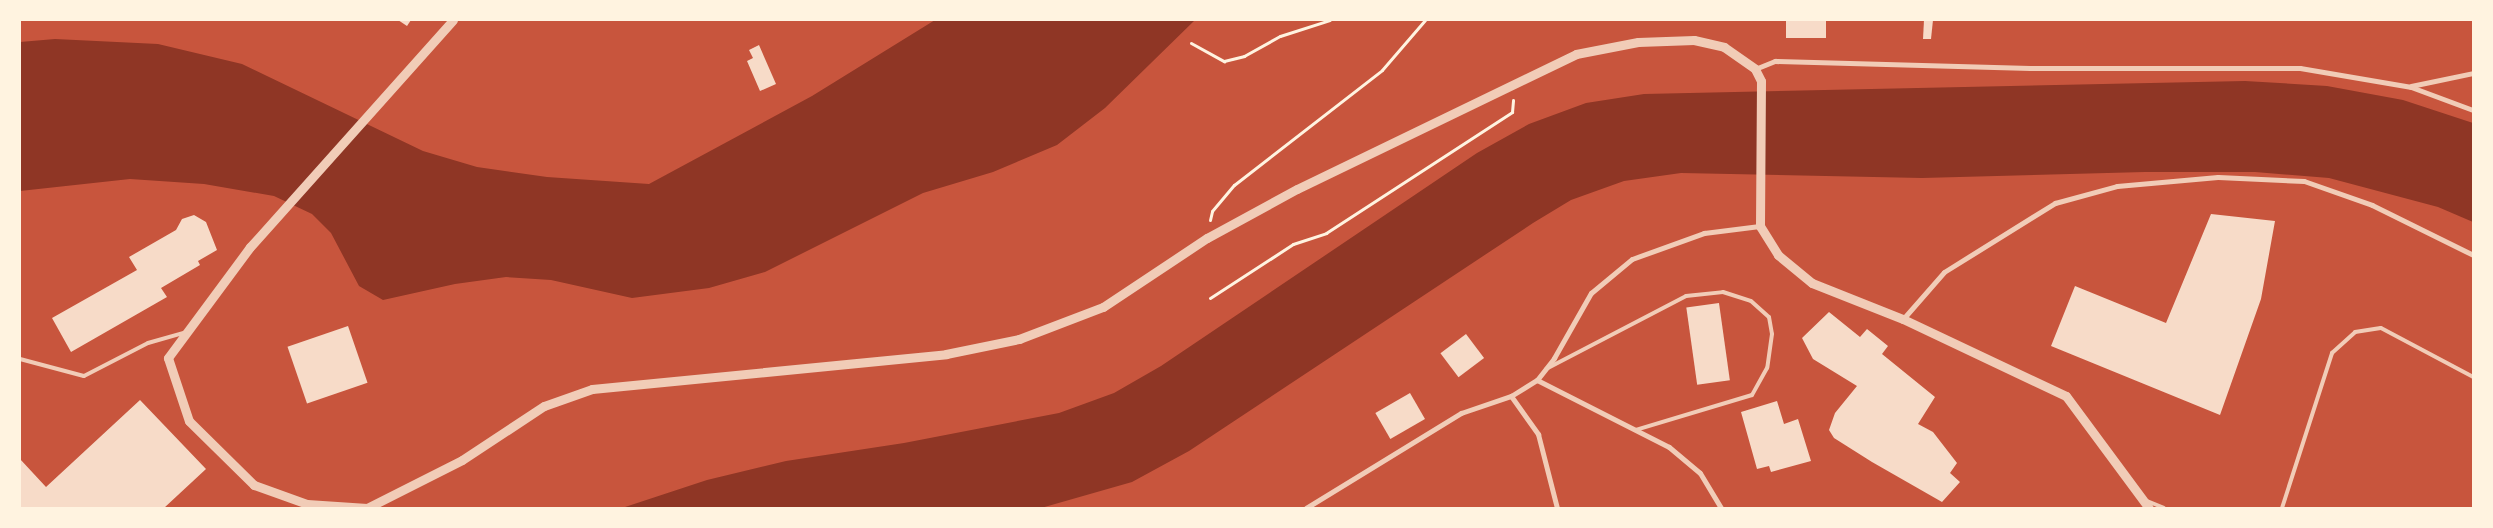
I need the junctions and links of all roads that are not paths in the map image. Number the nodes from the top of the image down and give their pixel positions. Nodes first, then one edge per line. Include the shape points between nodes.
1 (453, 20) edge
2 (1755, 69) junction
3 (2473, 73) edge
4 (2411, 86) junction
5 (2473, 110) edge
6 (1760, 226) junction
7 (2473, 255) edge
8 (1902, 319) junction
9 (184, 333) junction
10 (20, 359) edge
11 (1545, 370) junction
12 (2473, 377) edge
13 (1537, 380) junction
14 (1511, 396) junction
15 (1633, 430) junction
16 (2147, 504) edge
17 (1306, 508) edge
18 (1557, 508) edge
19 (1721, 508) edge
20 (2164, 508) edge
21 (2282, 508) edge

1 - 9 street via 250,247
2 - 4 street via 1775,61 2030,68 2300,68
2 - 6 street via 1761,81
2 - 9 street via 1724,47 1694,40 1638,42 1576,54 1297,189 1207,238 1103,306 1018,339 946,354 592,389 544,406 462,460 368,508 307,504 254,485 189,421 168,358
3 - 4 street
4 - 5 street
6 - 8 street via 1778,255 1812,283
6 - 11 street via 1704,233 1632,259 1591,293
7 - 8 street via 2372,205 2304,181 2218,177 2117,186 2055,203 1944,272
8 - 16 street via 2066,396
9 - 10 lane via 148,343 84,376
11 - 13 street
11 - 15 lane via 1686,296 1723,292 1751,301 1769,317 1772,334 1768,368 1752,395
12 - 21 lane via 2381,328 2355,332 2332,353
13 - 14 street
13 - 15 street
14 - 17 street via 1461,413
14 - 18 street via 1538,434
15 - 19 street via 1669,446 1700,473
16 - 20 lane

